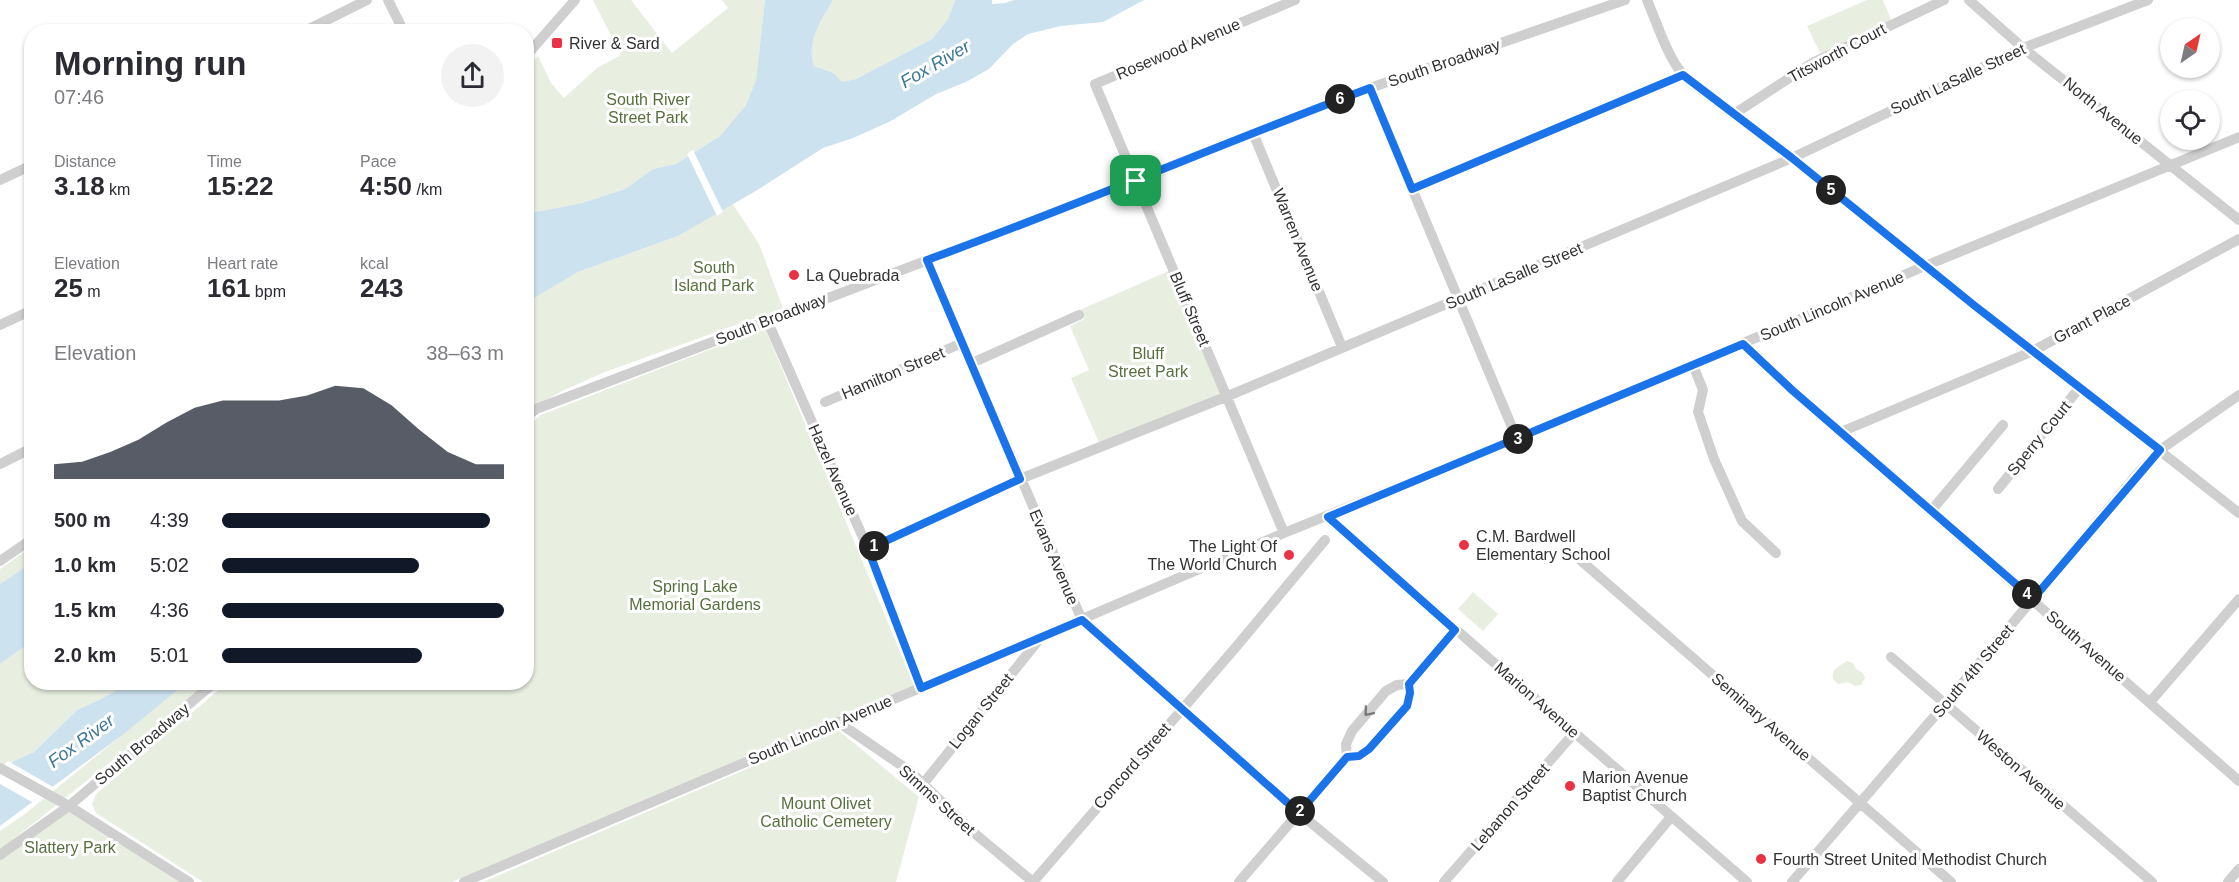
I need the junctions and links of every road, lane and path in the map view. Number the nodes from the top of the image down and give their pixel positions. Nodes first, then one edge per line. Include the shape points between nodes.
1 (367, 0) edge
2 (388, 0) edge
3 (575, 0) edge
4 (1295, 0) edge
5 (1625, 0) edge
6 (1647, 0) edge
7 (1944, 0) edge
8 (1969, 0) edge
9 (2148, 0) edge
10 (319, 24) edge
11 (400, 24) edge
12 (534, 47) edge
13 (2023, 48) junction
14 (1683, 75) junction
15 (1095, 84) joint
16 (1370, 88) junction
17 (1734, 114) junction
18 (1253, 132) junction
19 (2239, 137) edge
20 (1792, 158) junction
21 (2171, 165) junction
22 (24, 169) edge
23 (0, 180) edge
24 (1136, 181) junction
25 (1412, 189) junction
26 (2239, 220) edge
27 (2239, 239) edge
28 (927, 260) junction
29 (1925, 266) junction
30 (1457, 299) junction
31 (24, 314) edge
32 (1079, 315) dead end
33 (767, 320) junction
34 (0, 325) edge
35 (962, 343) junction
36 (1743, 344) junction
37 (1342, 347) junction
38 (2033, 351) junction
39 (972, 363) junction
40 (1693, 365) junction
41 (2080, 387) junction
42 (2239, 395) edge
43 (1228, 396) junction
44 (825, 402) dead end
45 (534, 411) edge
46 (2003, 425) dead end
47 (1840, 432) junction
48 (1517, 439) junction
49 (2160, 450) junction
50 (24, 452) edge
51 (0, 464) edge
52 (1020, 479) junction
53 (1998, 489) dead end
54 (1931, 511) junction
55 (2239, 513) edge
56 (1328, 517) junction
57 (1284, 533) junction
58 (1325, 540) dead end
59 (24, 544) edge
60 (872, 547) junction
61 (1570, 552) dead end
62 (1776, 553) dead end
63 (0, 561) edge
64 (2033, 599) junction
65 (2239, 599) edge
66 (1082, 620) junction
67 (1455, 630) junction
68 (1039, 639) junction
69 (1891, 657) dead end
70 (1409, 684) junction
71 (921, 688) junction
72 (206, 690) edge
73 (2150, 702) junction
74 (1946, 704) junction
75 (1181, 709) junction
76 (838, 722) junction
77 (1575, 732) junction
78 (1347, 757) junction
79 (0, 768) edge
80 (2239, 781) edge
81 (923, 784) junction
82 (1861, 804) junction
83 (69, 806) junction
84 (1299, 813) junction
85 (1671, 817) junction
86 (0, 855) edge
87 (2239, 869) edge
88 (189, 882) edge
89 (464, 882) edge
90 (1033, 882) edge
91 (1239, 882) edge
92 (1383, 882) edge
93 (1444, 882) edge
94 (1617, 882) edge
95 (1747, 882) edge
96 (1792, 882) edge
97 (1951, 882) edge
98 (2152, 882) edge
99 (2228, 882) edge

1 - 10 street
2 - 11 street
3 - 12 street
4 - 15 street, Rosewood Avenue
5 - 16 street, South Broadway
6 - 14 street
7 - 17 street, Titsworth Court via 1814,62
8 - 13 street, North Avenue
9 - 13 street, South LaSalle Street
13 - 20 street, South LaSalle Street
13 - 21 street, North Avenue
14 - 17 street
14 - 25 street
15 - 24 street, Bluff Street
16 - 18 street, South Broadway
16 - 25 street
17 - 20 street
18 - 24 street, South Broadway
18 - 37 street, Warren Avenue
19 - 21 street, South Lincoln Avenue
20 - 29 street
20 - 30 street, South LaSalle Street
21 - 26 street, North Avenue
21 - 29 street, South Lincoln Avenue
22 - 23 street
24 - 28 street, South Broadway
24 - 43 street, Bluff Street
25 - 30 street
27 - 38 street, Grant Place
28 - 33 street, South Broadway
28 - 35 street, Evans Avenue
29 - 36 street, South Lincoln Avenue
29 - 38 street
30 - 37 street, South LaSalle Street
30 - 48 street
31 - 34 street
32 - 39 street, Hamilton Street
33 - 45 street, South Broadway
33 - 60 street, Hazel Avenue
35 - 39 street, Evans Avenue
35 - 44 street, Hamilton Street
36 - 40 street, South Lincoln Avenue
36 - 47 street, South Avenue
37 - 43 street, South LaSalle Street
38 - 41 street
38 - 47 street, Grant Place
39 - 52 street, Evans Avenue
40 - 48 street, South Lincoln Avenue
40 - 62 street via 1703,390 1698,412 1714,459 1742,521
41 - 49 street
41 - 53 street, Sperry Court
42 - 49 street, South 4th Street
43 - 52 street, South LaSalle Street
43 - 57 street, Bluff Street
46 - 54 street
47 - 54 street, South Avenue
48 - 56 street, South Lincoln Avenue
49 - 55 street
49 - 64 street, South 4th Street
50 - 51 street
52 - 60 street, South LaSalle Street
52 - 66 street, Evans Avenue
54 - 64 street, South Avenue
56 - 57 street, South Lincoln Avenue
56 - 67 street, Marion Avenue
57 - 66 street, South Lincoln Avenue
58 - 75 street, Concord Street
59 - 63 street
60 - 71 street, Hazel Avenue
61 - 82 street, Seminary Avenue
64 - 73 street, South Avenue
64 - 74 street, South 4th Street
65 - 73 street
66 - 68 street, South Lincoln Avenue
66 - 75 street, Evans Avenue
67 - 70 street
67 - 77 street, Marion Avenue
68 - 71 street, South Lincoln Avenue
68 - 81 street, Logan Street
69 - 74 street, Weston Avenue
70 - 78 street via 1407,706 1369,749 1359,756
70 -> 78 street via 1386,691 1352,731 1346,744
71 - 76 street, South Lincoln Avenue
72 - 83 street, South Broadway
73 - 80 street, South Avenue
74 - 82 street, South 4th Street
74 - 98 street, Weston Avenue
75 - 84 street, Evans Avenue
75 - 90 street, Concord Street
76 - 81 street, Simms Street
76 - 89 street, South Lincoln Avenue
77 - 85 street, Marion Avenue
77 - 93 street, Lebanon Street
78 - 84 street
79 - 83 street
81 - 90 street, Simms Street
82 - 96 street, South 4th Street
82 - 97 street, Seminary Avenue
83 - 86 street, South Broadway
83 - 88 street
84 - 91 street
84 - 92 street, Evans Avenue
85 - 94 street
85 - 95 street, Marion Avenue
87 - 99 street

